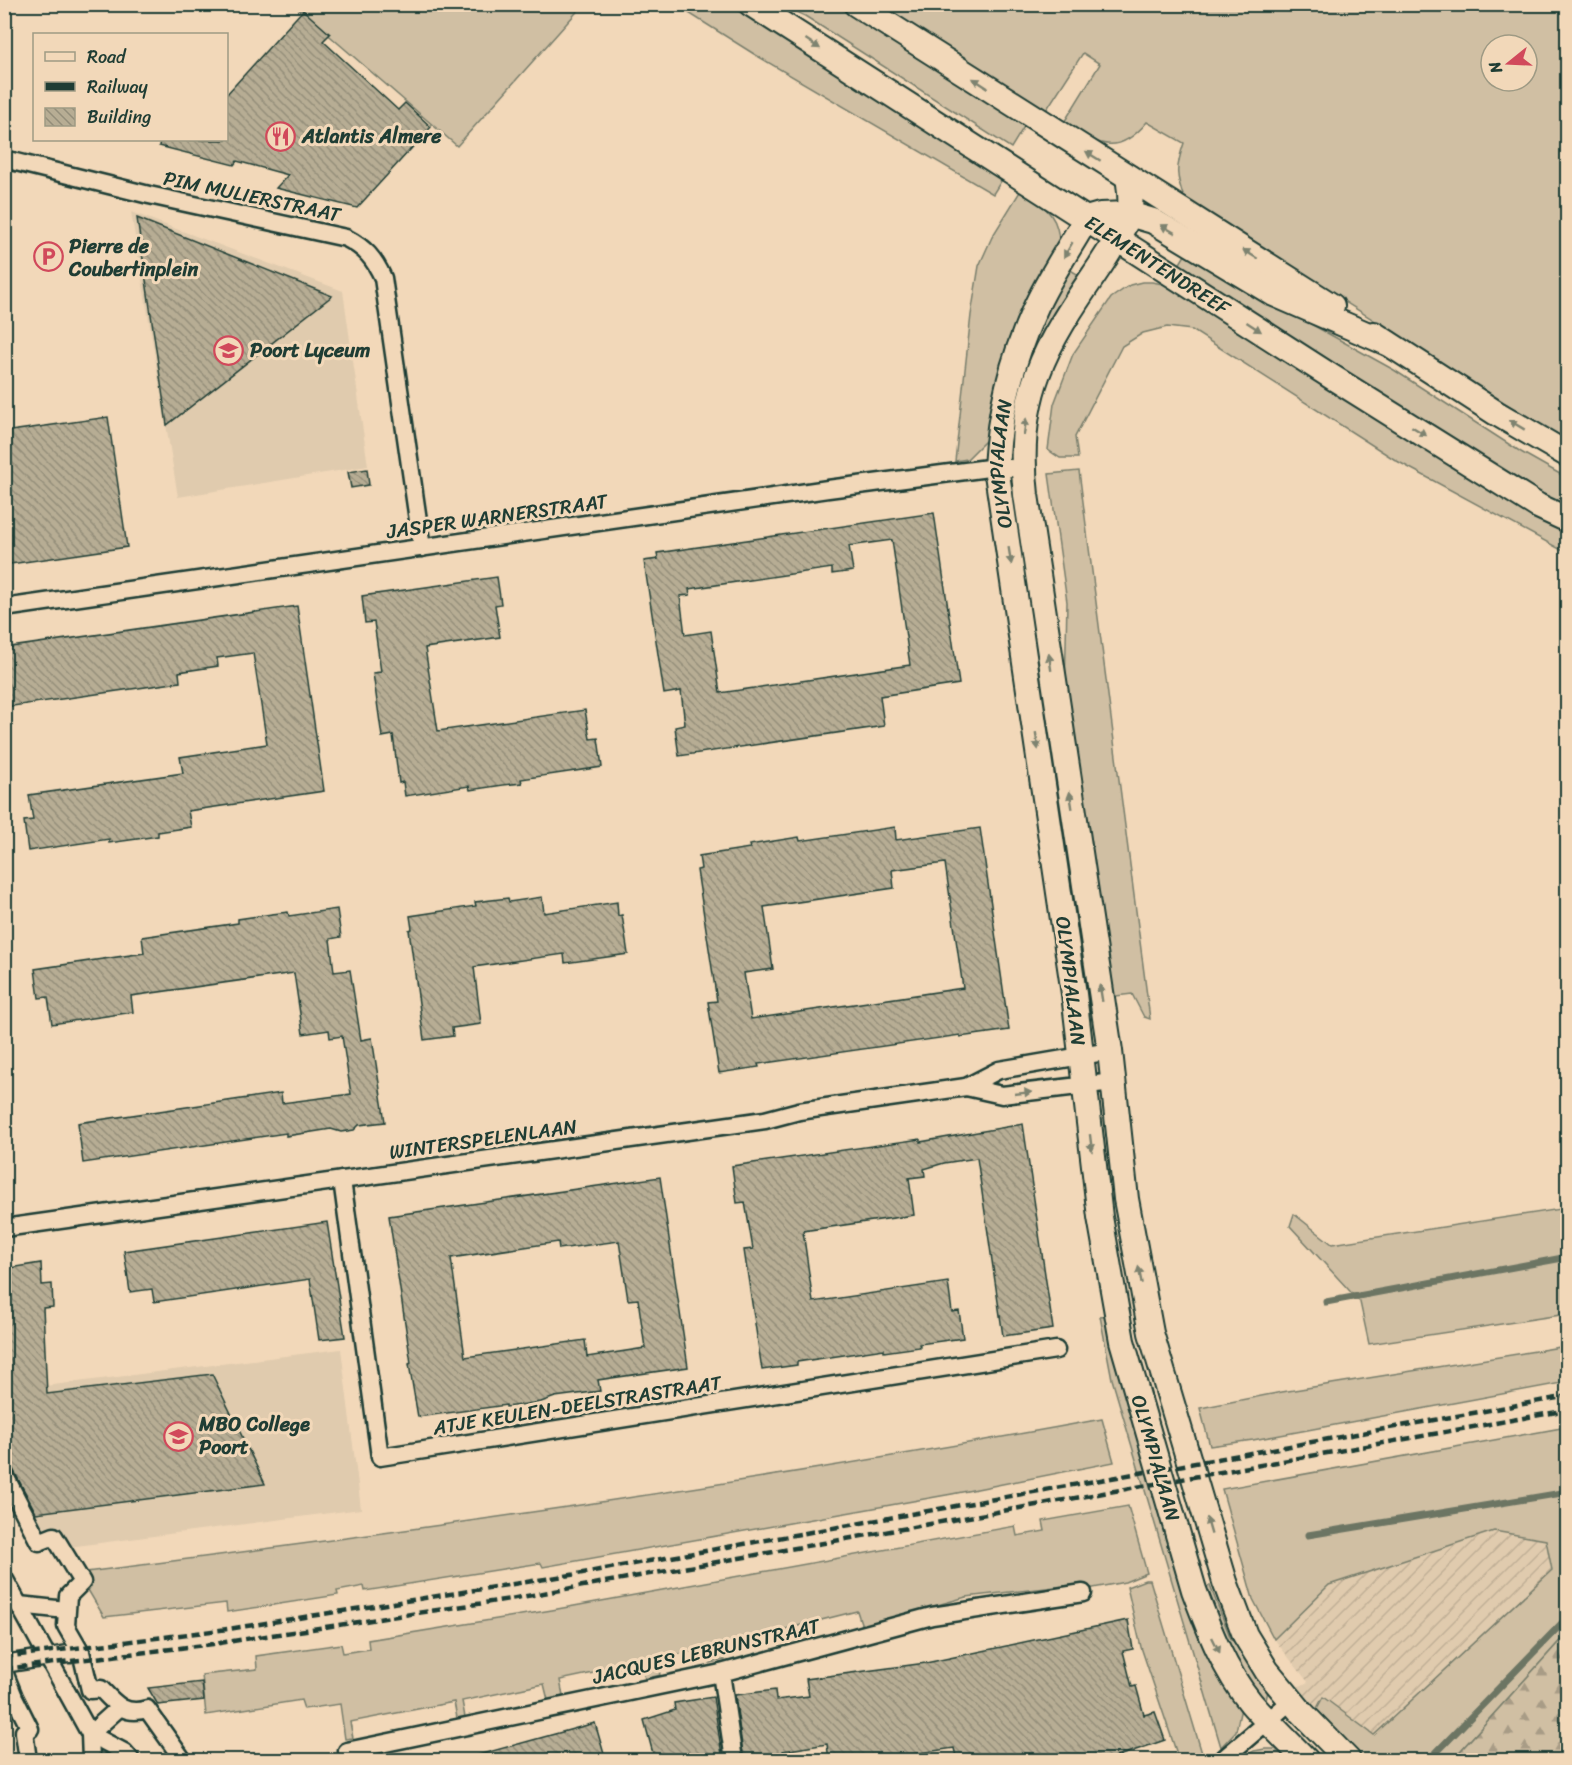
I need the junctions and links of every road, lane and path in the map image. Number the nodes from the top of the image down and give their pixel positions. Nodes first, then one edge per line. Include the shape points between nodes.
1 (751, 4) edge
2 (856, 4) edge
3 (4, 159) edge
4 (1128, 177) junction
5 (1129, 213) junction
6 (1086, 219) junction
7 (1116, 238) junction
8 (1387, 343) junction
9 (1568, 455) edge
10 (996, 468) junction
11 (1023, 469) junction
12 (1568, 520) edge
13 (422, 548) junction
14 (4, 608) edge
15 (1110, 1051) junction
16 (1080, 1056) junction
17 (1113, 1082) junction
18 (1084, 1085) junction
19 (966, 1087) junction
20 (342, 1180) junction
21 (4, 1228) edge
22 (1056, 1350) dead end
23 (4, 1474) edge
24 (4, 1578) edge
25 (1083, 1593) dead end
26 (19, 1605) junction
27 (66, 1610) junction
28 (81, 1652) junction
29 (47, 1658) junction
30 (4, 1664) edge
31 (4, 1672) edge
32 (721, 1673) junction
33 (1291, 1701) junction
34 (120, 1707) junction
35 (1269, 1721) junction
36 (90, 1734) junction
37 (28, 1761) edge
38 (91, 1761) edge
39 (112, 1761) edge
40 (120, 1761) edge
41 (131, 1761) edge
42 (183, 1761) edge
43 (349, 1761) edge
44 (734, 1761) edge
45 (1222, 1761) edge
46 (1306, 1761) edge
47 (1348, 1761) edge

1 -> 6 street, ELEMENTENDREEF
4 -> 2 street, ELEMENTENDREEF
3 - 13 street, PIM MULIERSTRAAT via 346,238 363,247 382,278
4 - 5 street, OLYMPIALAAN
8 -> 4 street, ELEMENTENDREEF
5 - 6 street
5 - 7 street, OLYMPIALAAN
8 -> 5 street, ELEMENTENDREEF via 1274,294 1171,231
6 - 7 street, ELEMENTENDREEF
6 -> 10 street, OLYMPIALAAN via 1023,336 1013,368
11 -> 7 street, OLYMPIALAAN via 1023,436 1038,372
7 -> 12 street, ELEMENTENDREEF via 1538,506
9 -> 8 street, ELEMENTENDREEF
10 - 11 street, JASPER WARNERSTRAAT
10 - 13 street, JASPER WARNERSTRAAT
10 -> 16 street, OLYMPIALAAN
15 -> 11 street, OLYMPIALAAN
13 - 14 street, JASPER WARNERSTRAAT
15 - 16 street, WINTERSPELENLAAN
15 - 17 street, OLYMPIALAAN
16 - 18 street, OLYMPIALAAN
16 - 19 street, WINTERSPELENLAAN via 999,1070
17 - 18 street, WINTERSPELENLAAN
33 -> 17 street, OLYMPIALAAN via 1252,1649 1239,1620 1151,1333 1126,1199
19 -> 18 street, WINTERSPELENLAAN via 1002,1095
18 -> 35 street, OLYMPIALAAN via 1100,1217 1125,1353 1208,1627 1236,1682
19 - 20 street, WINTERSPELENLAAN via 799,1111 765,1120
20 - 21 street, WINTERSPELENLAAN
20 - 22 street, ATJE KEULEN-DEELSTRASTRAAT via 380,1457
23 - 27 street via 39,1542 54,1536 82,1582 68,1596
24 - 26 street
25 - 32 street, JACQUES LEBRUNSTRAAT via 932,1616
26 - 27 street
26 - 29 street
27 - 28 street via 66,1626
28 - 29 street
28 - 34 street via 90,1690 101,1689
29 - 30 street
29 - 36 street
31 - 37 street via 30,1729 24,1732
32 - 43 street, JACQUES LEBRUNSTRAAT via 348,1751
32 - 44 street
33 - 35 street
33 - 47 street, OLYMPIALAAN
34 - 36 street
34 - 42 street via 135,1713 147,1709
35 - 45 street
35 - 46 street, OLYMPIALAAN
36 - 38 street
36 - 41 street via 124,1752
39 - 40 street

